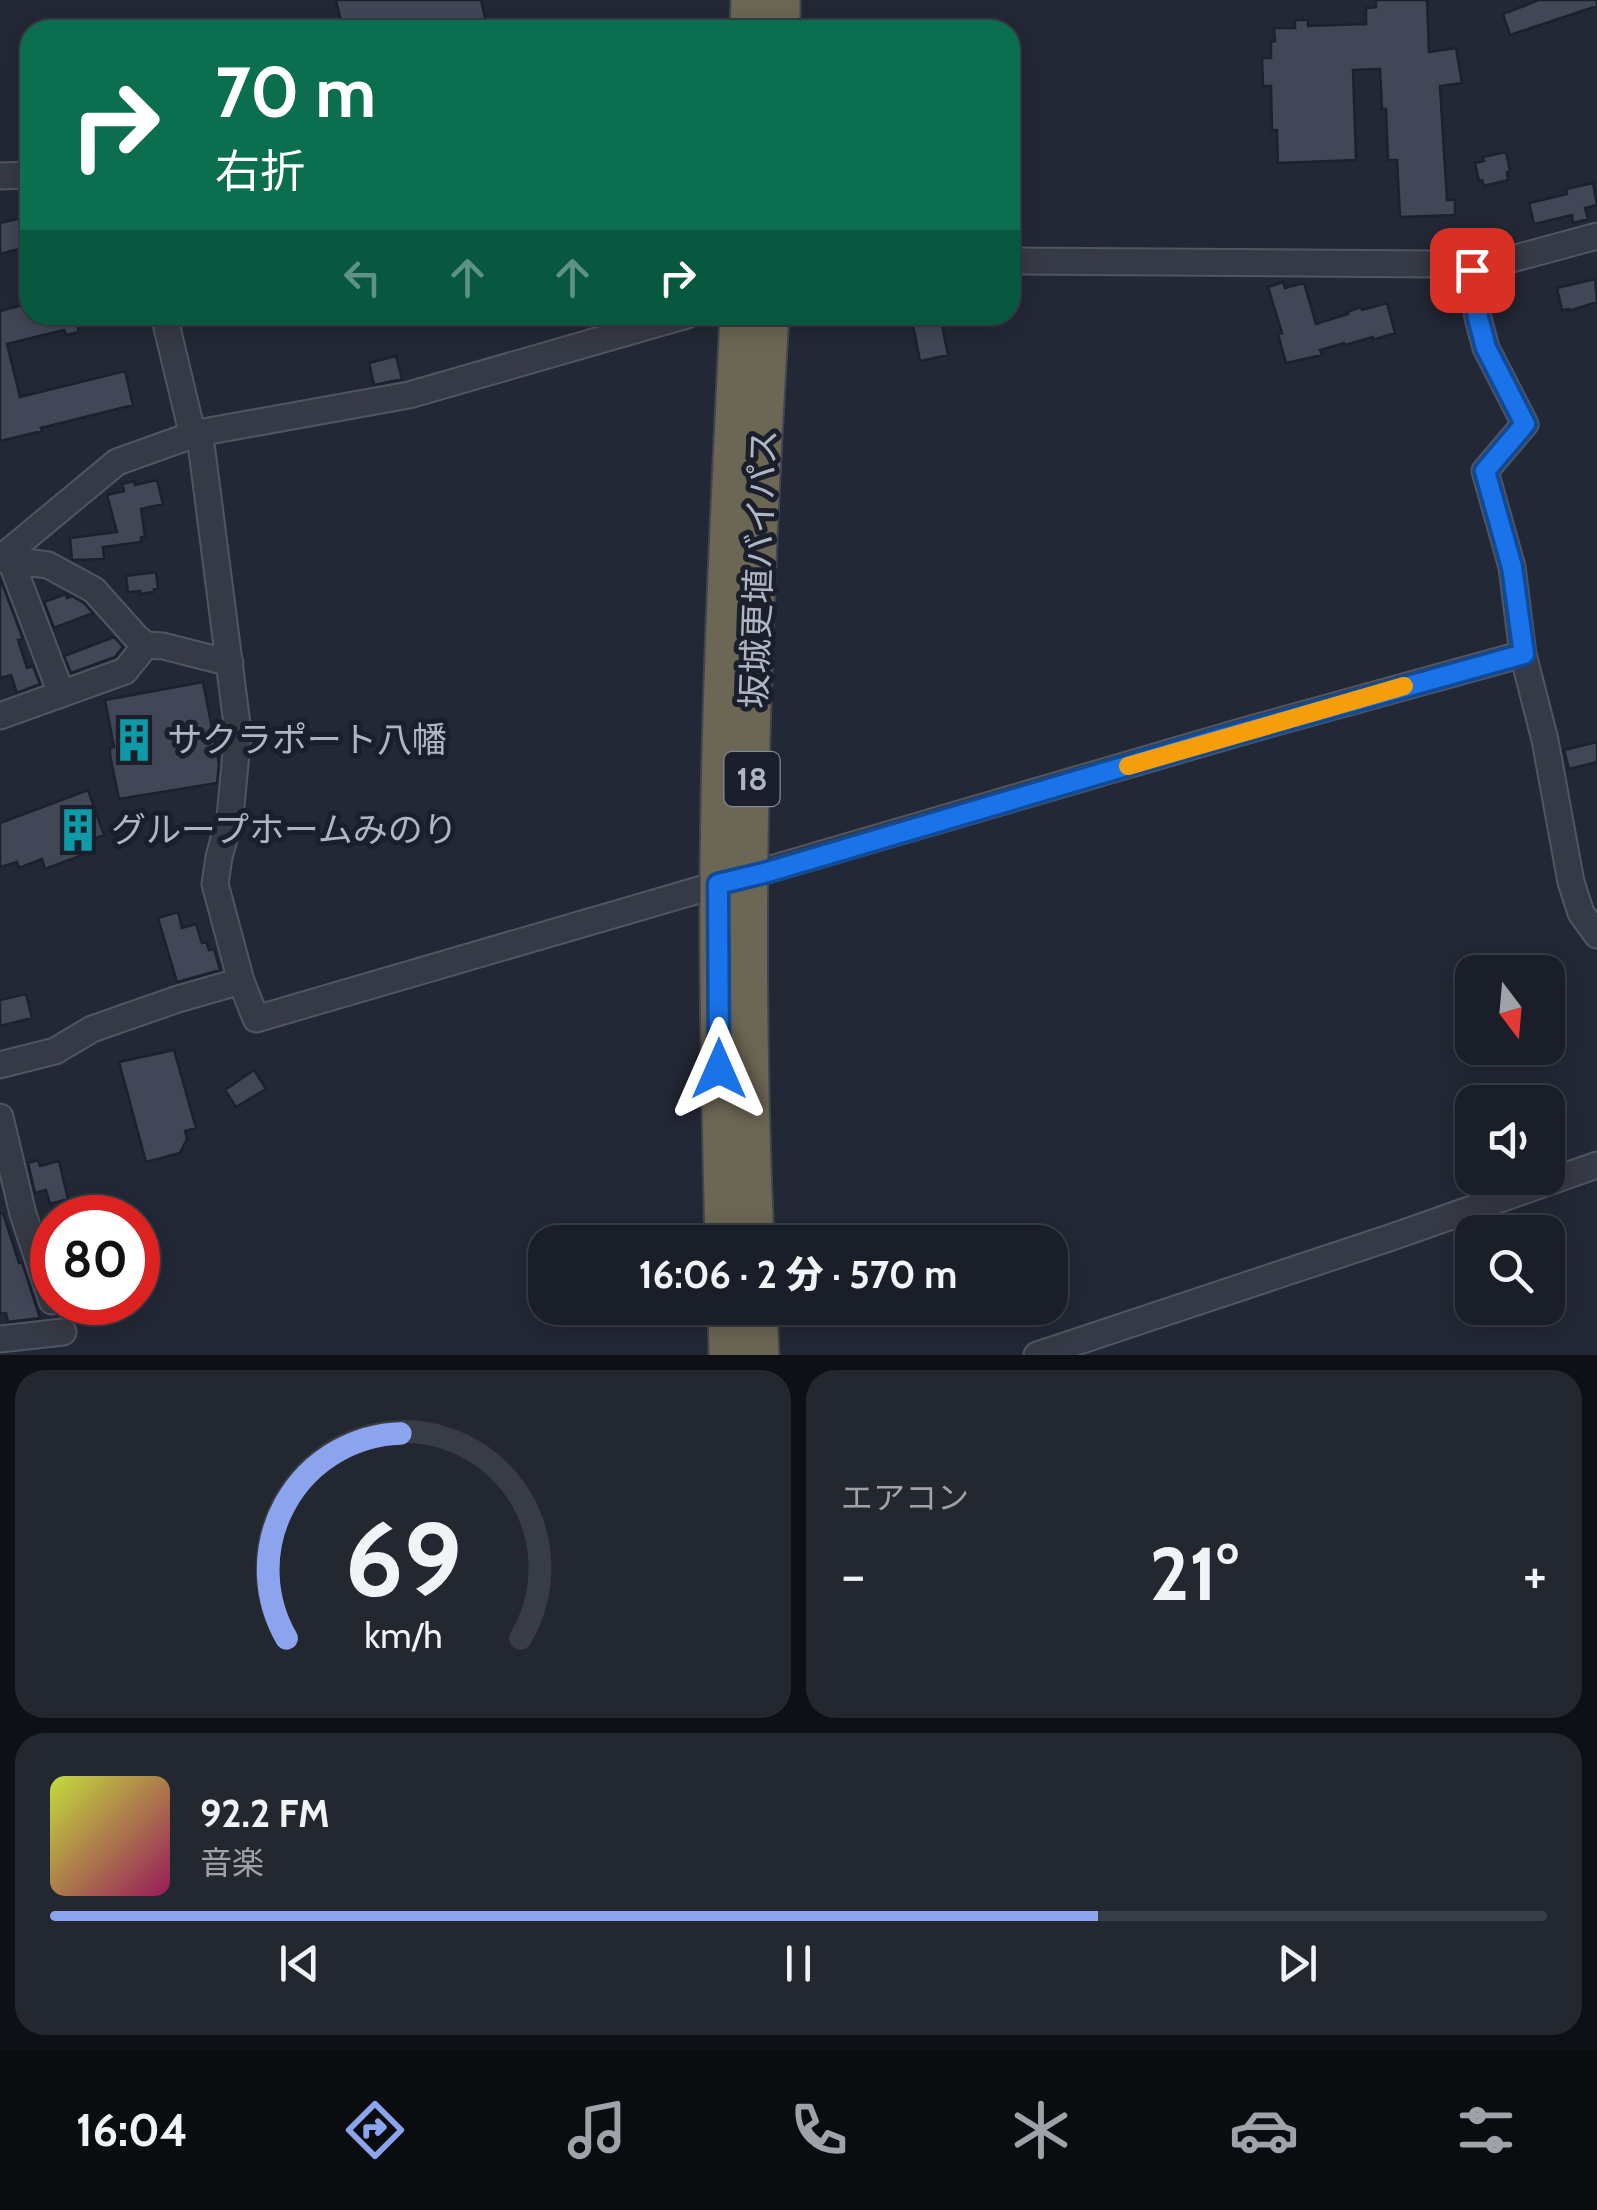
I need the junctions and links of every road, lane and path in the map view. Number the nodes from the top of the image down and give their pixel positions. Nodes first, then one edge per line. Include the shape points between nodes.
1 (1597, 236) edge
2 (1020, 261) edge
3 (1472, 270) junction
4 (166, 325) edge
5 (651, 325) edge
6 (737, 325) edge
7 (771, 325) edge
8 (198, 433) junction
9 (5, 560) edge
10 (146, 645) junction
11 (1524, 654) junction
12 (230, 663) junction
13 (61, 693) junction
14 (0, 716) edge
15 (734, 880) junction
16 (1597, 935) edge
17 (241, 981) junction
18 (0, 1065) edge
19 (0, 1117) edge
20 (1597, 1165) edge
21 (723, 1225) edge
22 (755, 1225) edge
23 (30, 1235) edge
24 (726, 1325) edge
25 (760, 1325) edge
26 (0, 1339) edge
27 (68, 1344) edge
28 (727, 1355) edge
29 (761, 1355) edge
30 (1037, 1355) edge

1 - 3 street
2 - 3 street via 1436,264
3 - 11 street via 1486,348 1525,424 1485,471 1512,567
4 - 8 street via 190,424
5 - 8 street via 409,395
6 - 15 highway, 坂城更埴バイパス / 18 via 728,506
7 - 15 highway, 坂城更埴バイパス / 18 via 753,678
8 - 9 street via 118,462
8 - 12 street
9 - 10 street via 48,565 94,590
9 - 13 street
10 - 12 street
10 - 13 street via 126,671
11 - 15 street
11 - 16 street via 1571,882
12 - 17 street via 236,764 214,884
13 - 14 street
15 - 17 street via 256,1018
15 - 21 highway, 坂城更埴バイパス / 18 via 719,1106
15 - 22 highway, 坂城更埴バイパス / 18
17 - 18 street
19 - 23 street
20 - 30 street
24 - 28 highway
25 - 29 highway
26 - 27 street

